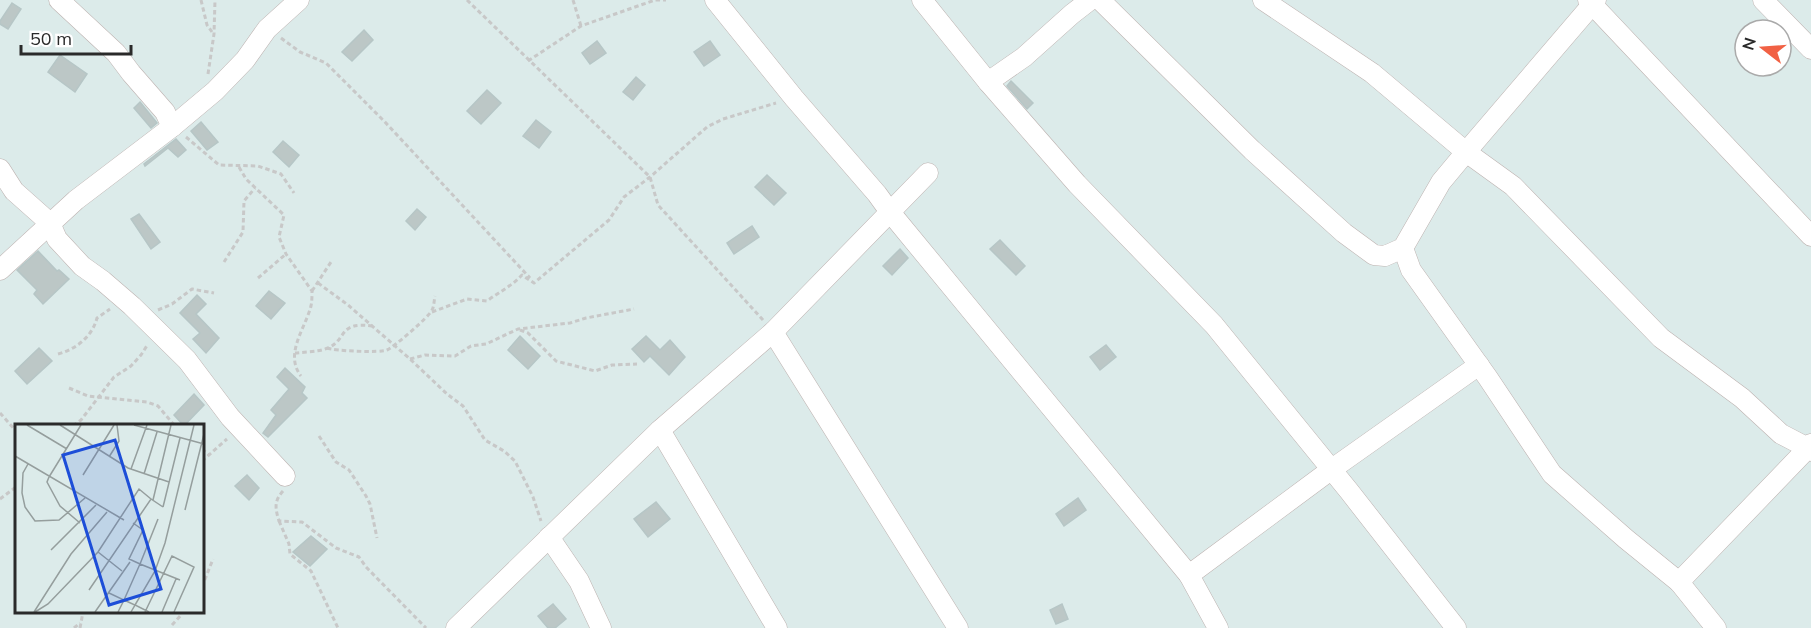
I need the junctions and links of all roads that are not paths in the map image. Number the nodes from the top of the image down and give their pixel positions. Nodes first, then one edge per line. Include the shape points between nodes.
1 (59, 0) edge
2 (298, 0) edge
3 (715, 0) edge
4 (922, 0) edge
5 (1090, 0) edge
6 (1100, 0) edge
7 (1263, 0) edge
8 (1763, 0) edge
9 (1592, 1) edge
10 (1811, 49) edge
11 (988, 82) junction
12 (172, 127) junction
13 (1466, 152) junction
14 (0, 169) edge
15 (928, 173) dead end
16 (890, 212) junction
17 (50, 223) junction
18 (1811, 236) edge
19 (1403, 248) junction
20 (0, 270) edge
21 (773, 332) junction
22 (1479, 365) junction
23 (660, 430) junction
24 (1810, 448) edge
25 (1332, 469) junction
26 (285, 476) road end
27 (549, 537) junction
28 (1189, 574) junction
29 (1679, 582) junction
30 (456, 628) edge
31 (601, 628) edge
32 (777, 628) edge
33 (958, 628) edge
34 (1218, 628) edge
35 (1456, 628) edge
36 (1716, 628) edge

1 - 12 street via 116,52 165,112
2 - 12 street via 267,29 245,60
3 - 16 street
4 - 11 street
5 - 11 street via 1024,57
6 - 19 street via 1252,150 1344,233 1374,255 1385,256
7 - 13 street via 1372,73
8 - 10 street
9 - 13 street
9 - 18 street
11 - 25 street via 1077,184 1214,326
12 - 17 street
13 - 19 street via 1441,182
13 - 24 street via 1513,186 1661,338 1742,398 1781,434
14 - 17 street via 14,191
15 - 16 street
16 - 21 street
16 - 28 street
17 - 20 street
17 - 26 street via 57,239 82,266 124,298 187,360 239,427
19 - 22 street via 1411,270
21 - 23 street
21 - 33 street
22 - 25 street
22 - 29 street via 1552,474
23 - 27 street
23 - 32 street
24 - 29 street
25 - 28 street
25 - 35 street
27 - 30 street
27 - 31 street via 579,581
28 - 34 street
29 - 36 street

